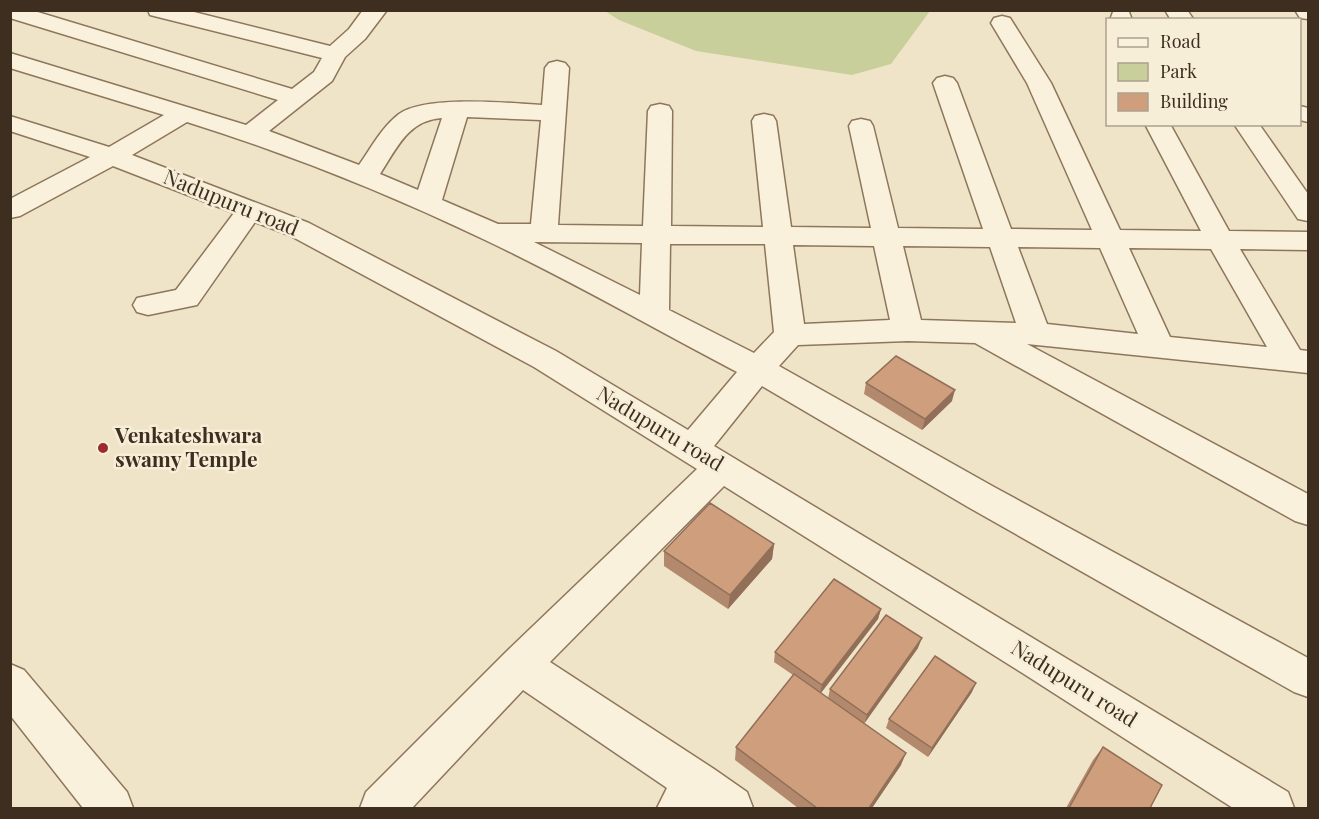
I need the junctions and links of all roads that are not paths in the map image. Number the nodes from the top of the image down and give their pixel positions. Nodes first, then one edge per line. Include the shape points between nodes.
1 (158, 10) edge
2 (377, 10) edge
3 (10, 11) edge
4 (1002, 23) dead end
5 (335, 54) junction
6 (10, 60) edge
7 (557, 68) dead end
8 (945, 83) dead end
9 (297, 98) junction
10 (457, 111) junction
11 (660, 111) dead end
12 (554, 113) junction
13 (184, 114) junction
14 (764, 121) dead end
15 (10, 123) edge
16 (861, 126) dead end
17 (1158, 126) edge
18 (1247, 126) edge
19 (250, 134) junction
20 (112, 156) junction
21 (364, 177) junction
22 (427, 204) junction
23 (10, 210) edge
24 (250, 210) junction
25 (1308, 213) edge
26 (544, 232) junction
27 (494, 233) junction
28 (658, 233) junction
29 (778, 234) junction
30 (886, 236) junction
31 (999, 237) junction
32 (1111, 239) junction
33 (1220, 240) junction
34 (1308, 241) edge
35 (148, 305) dead end
36 (654, 316) junction
37 (908, 330) junction
38 (979, 332) junction
39 (1035, 334) junction
40 (790, 335) junction
41 (1159, 346) junction
42 (1299, 361) edge
43 (758, 369) junction
44 (707, 458) junction
45 (1308, 511) edge
46 (520, 665) junction
47 (1308, 679) edge
48 (10, 683) edge
49 (703, 800) edge
50 (111, 808) edge
51 (381, 808) edge
52 (1272, 808) edge

1 - 5 street
2 - 5 street
3 - 9 street
4 - 32 street via 1039,83
5 - 9 street via 324,76
6 - 13 street
7 - 12 street
8 - 31 street
9 - 19 street
10 - 12 street
10 - 21 street via 421,113 411,118
10 - 22 street
11 - 28 street
12 - 26 street
13 - 19 street
13 - 20 street
14 - 29 street
15 - 20 street, Nadupuru road
16 - 30 street
17 - 33 street
18 - 25 street
19 - 21 street
20 - 23 street
20 - 24 street, Nadupuru road
21 - 22 street
22 - 27 street
24 - 35 street via 186,298
24 - 44 street, Nadupuru road via 299,229 545,359
26 - 27 street
26 - 28 street
27 - 36 street
28 - 29 street
28 - 36 street
29 - 30 street
29 - 40 street
30 - 31 street
30 - 37 street
31 - 32 street
31 - 39 street
32 - 33 street
32 - 41 street
33 - 34 street
33 - 42 street
36 - 43 street
37 - 38 street
37 - 40 street
38 - 39 street
38 - 45 street
39 - 41 street
40 - 43 street
41 - 42 street
43 - 44 street
43 - 47 street
44 - 46 street
44 - 52 street, Nadupuru road
46 - 49 street
46 - 51 street
48 - 50 street

